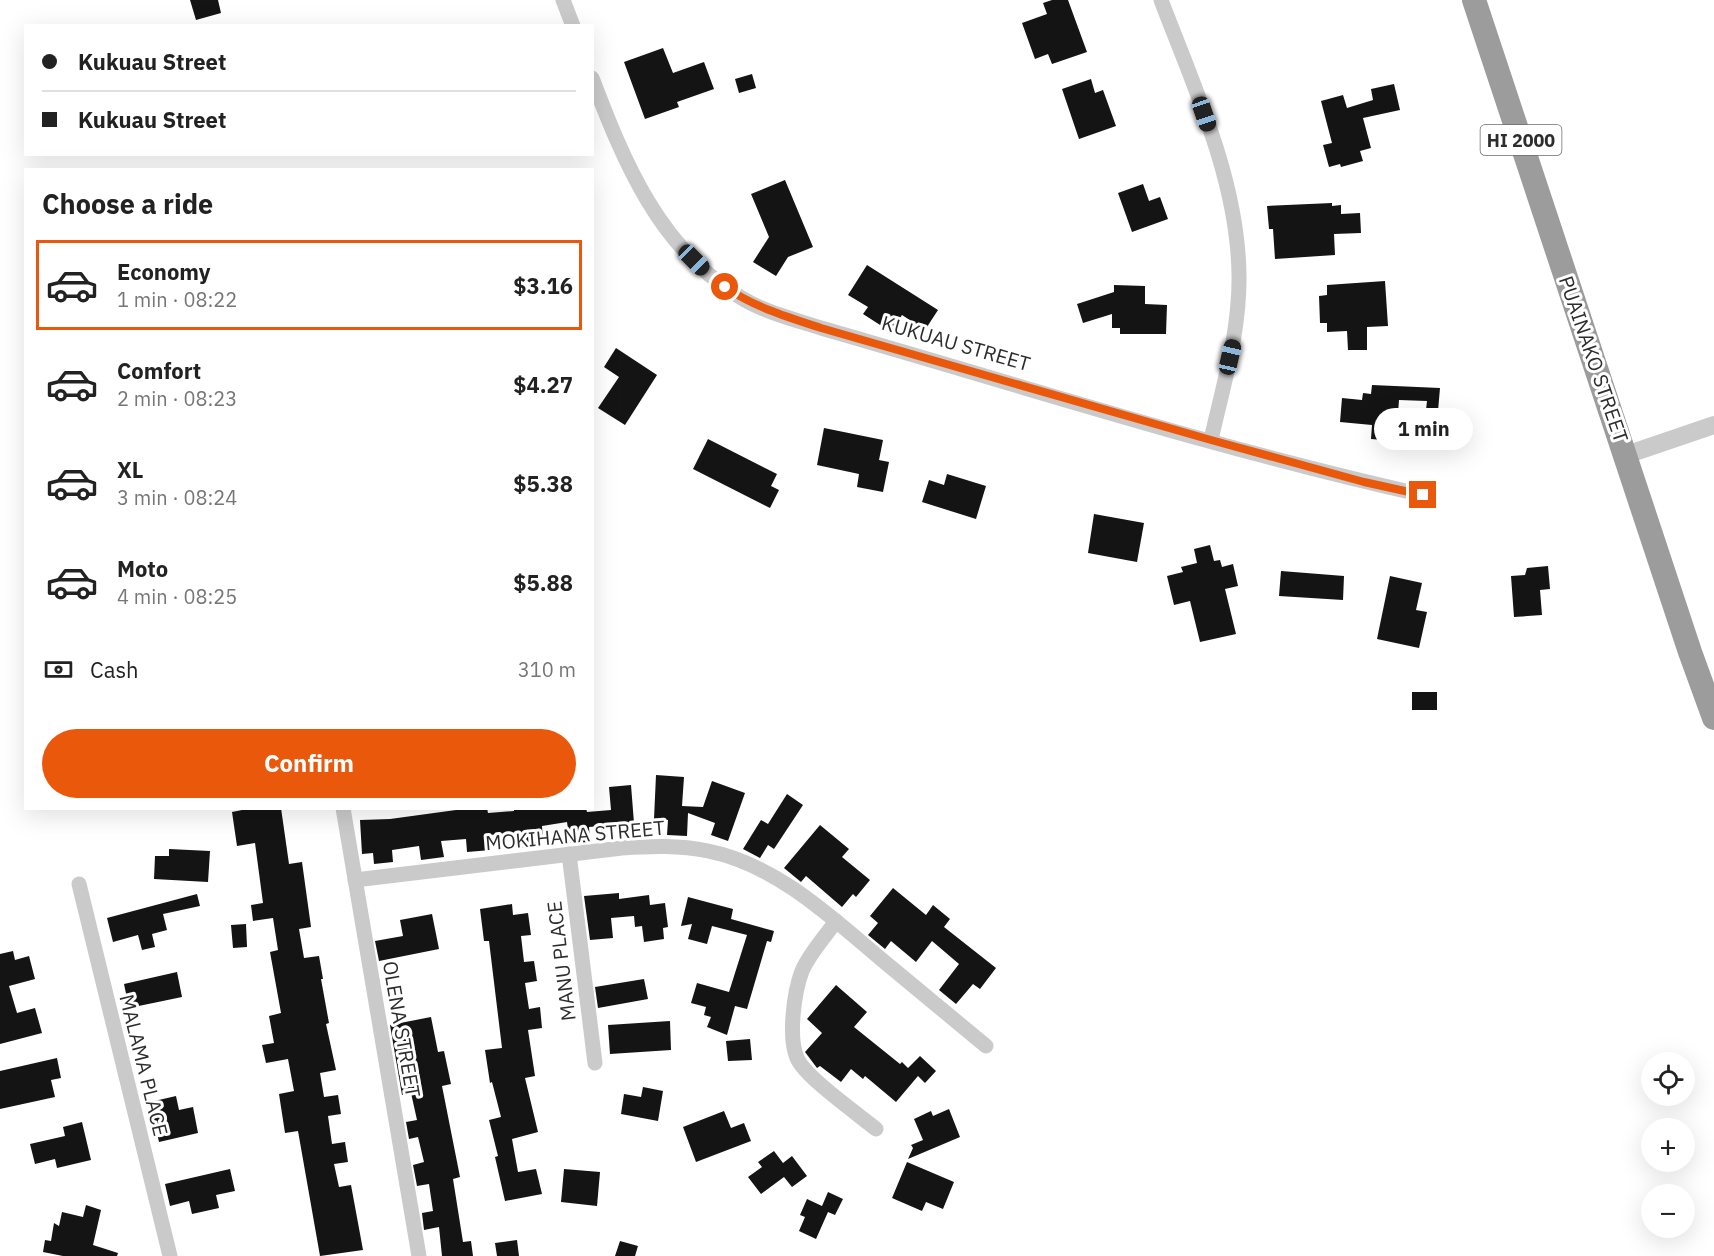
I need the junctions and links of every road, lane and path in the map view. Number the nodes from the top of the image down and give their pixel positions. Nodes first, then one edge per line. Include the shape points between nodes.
1 (563, 0) edge
2 (1161, 0) edge
3 (1474, 0) edge
4 (572, 24) edge
5 (594, 83) edge
6 (1714, 426) edge
7 (1211, 440) junction
8 (1626, 455) junction
9 (1423, 495) dead end
10 (1714, 718) edge
11 (343, 810) edge
12 (569, 854) junction
13 (355, 880) junction
14 (79, 884) dead end
15 (836, 921) junction
16 (986, 1046) dead end
17 (595, 1063) dead end
18 (876, 1130) dead end
19 (170, 1256) edge
20 (419, 1256) edge

1 - 4 street
2 - 7 street via 1197,93 1233,213 1239,274 1235,336
3 - 8 highway, PUAINAKO STREET / HI 2000
5 - 7 street, KUKUAU STREET via 616,140 652,210 678,245 709,276 741,298 821,328
6 - 8 street
7 - 9 street, KUKUAU STREET
8 - 10 highway, PUAINAKO STREET / HI 2000
11 - 13 street, OLENA STREET
12 - 13 street, MOKIHANA STREET
12 - 15 street, MOKIHANA STREET via 666,845 710,851 752,865
12 - 17 street, MANU PLACE
13 - 20 street, OLENA STREET
14 - 19 street, MALAMA PLACE
15 - 16 street, MOKIHANA STREET
15 - 18 street via 803,969 793,1036 798,1059 812,1077

